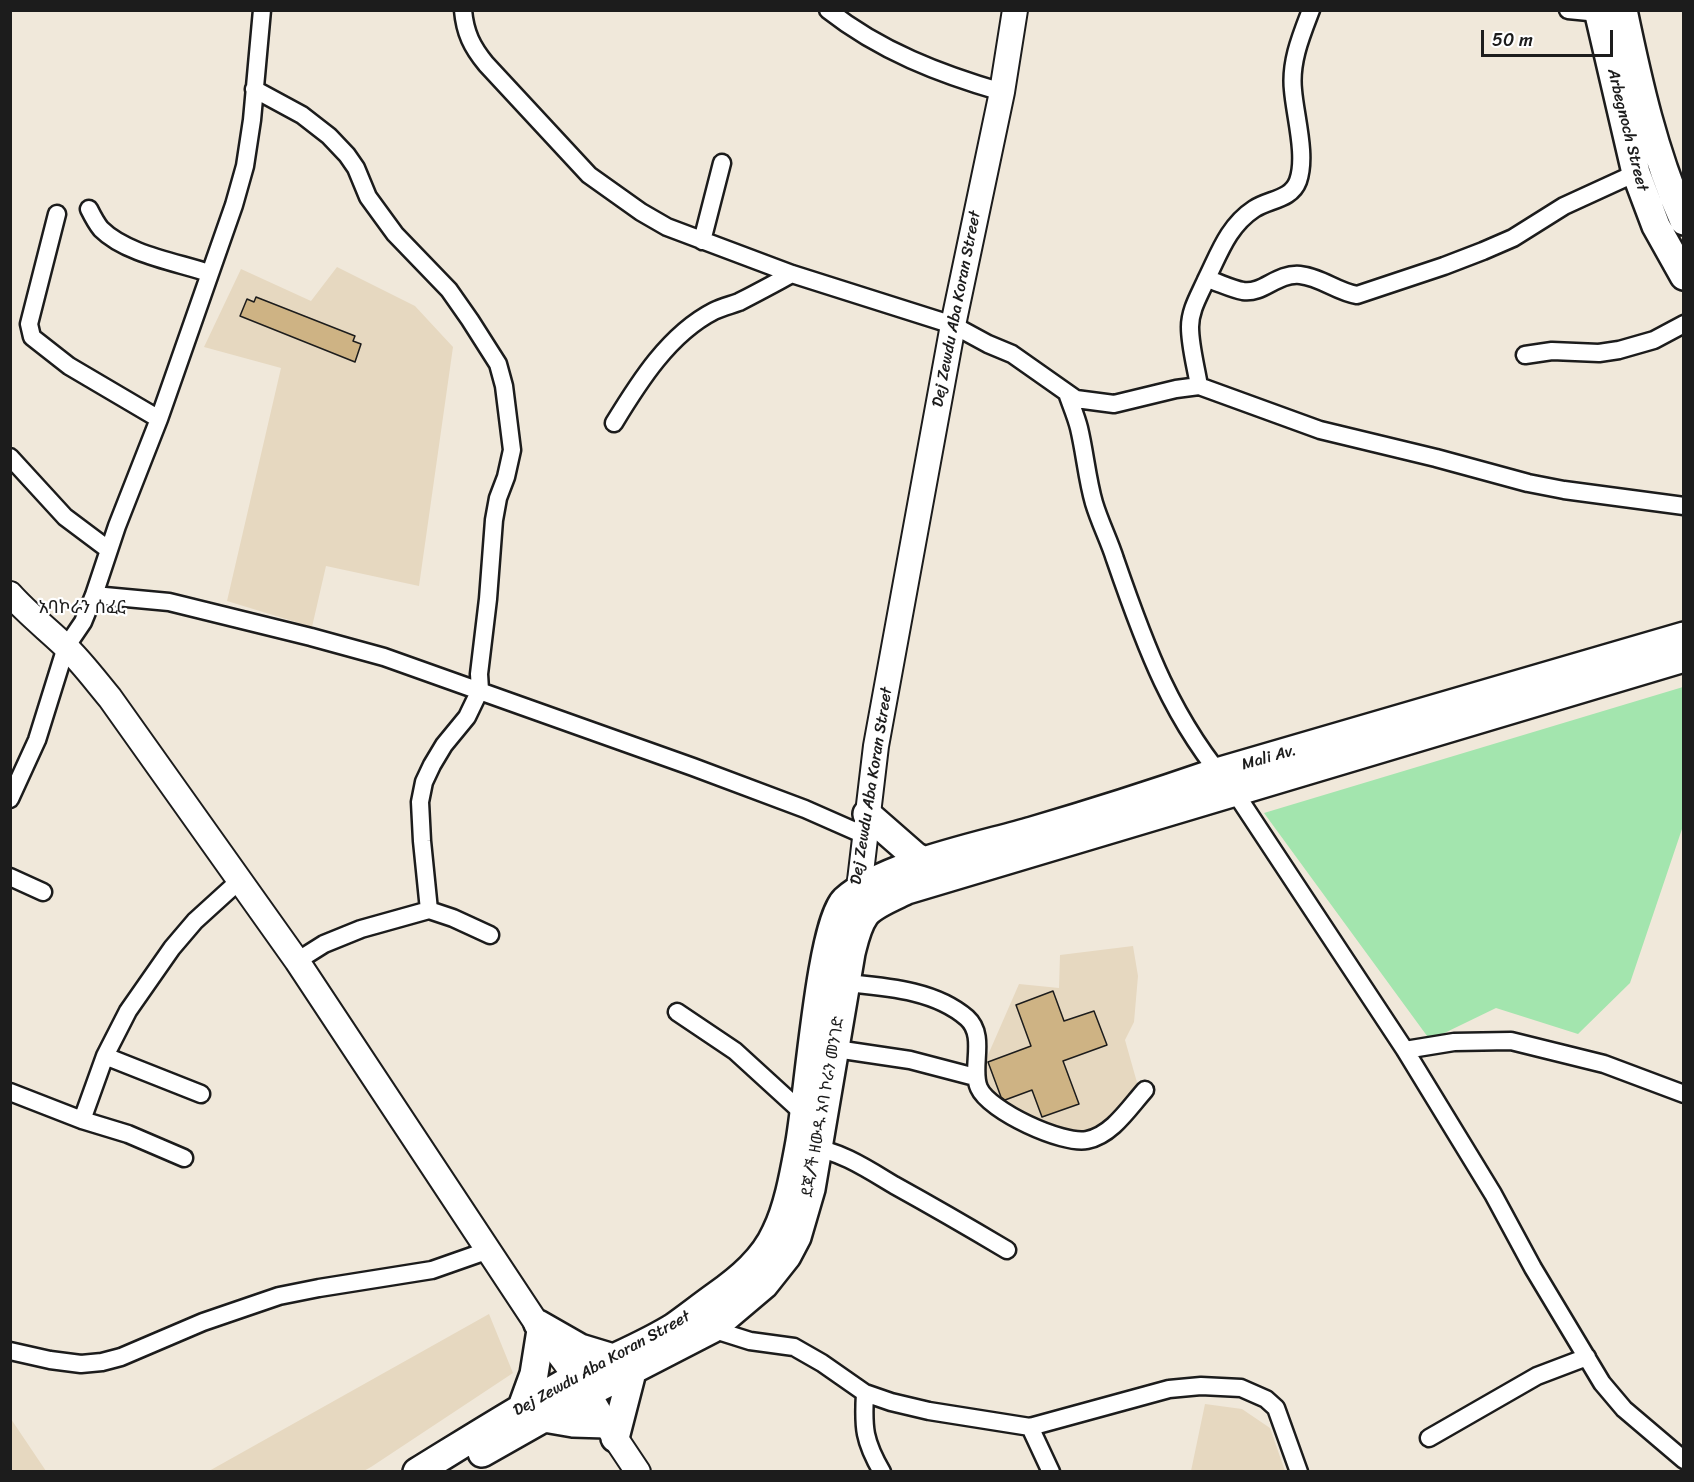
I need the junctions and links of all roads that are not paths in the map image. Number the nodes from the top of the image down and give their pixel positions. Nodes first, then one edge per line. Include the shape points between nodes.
1 (262, 10) edge
2 (464, 10) edge
3 (828, 10) edge
4 (1015, 10) edge
5 (1311, 10) edge
6 (1568, 10) edge
7 (1607, 11) edge
8 (254, 88) junction
9 (1002, 92) junction
10 (722, 164) dead end
11 (1635, 173) junction
12 (89, 209) dead end
13 (57, 214) dead end
14 (1683, 221) edge
15 (702, 241) junction
16 (209, 273) junction
17 (792, 274) junction
18 (1683, 276) edge
19 (1207, 279) junction
20 (1683, 324) edge
21 (953, 325) junction
22 (1525, 355) dead end
23 (1199, 386) junction
24 (1072, 396) junction
25 (159, 419) junction
26 (614, 423) dead end
27 (10, 457) edge
28 (1683, 506) edge
29 (109, 550) junction
30 (10, 594) edge
31 (94, 595) junction
32 (1683, 636) edge
33 (66, 647) junction
34 (1683, 658) edge
35 (480, 690) junction
36 (1226, 782) junction
37 (10, 799) edge
38 (866, 824) junction
39 (924, 861) junction
40 (10, 877) edge
41 (238, 881) junction
42 (43, 892) dead end
43 (862, 902) junction
44 (429, 910) junction
45 (490, 935) dead end
46 (297, 961) junction
47 (846, 982) junction
48 (678, 1012) dead end
49 (836, 1049) junction
50 (1405, 1050) junction
51 (105, 1056) junction
52 (975, 1077) junction
53 (1145, 1090) dead end
54 (10, 1092) edge
55 (201, 1094) dead end
56 (1683, 1094) edge
57 (804, 1114) junction
58 (82, 1120) junction
59 (809, 1147) junction
60 (184, 1158) dead end
61 (489, 1250) junction
62 (1007, 1250) dead end
63 (540, 1327) junction
64 (712, 1329) junction
65 (10, 1351) edge
66 (1587, 1357) junction
67 (622, 1365) junction
68 (582, 1385) junction
69 (865, 1393) junction
70 (533, 1413) junction
71 (1030, 1427) junction
72 (610, 1431) junction
73 (1429, 1438) dead end
74 (1683, 1460) edge
75 (417, 1472) edge
76 (450, 1472) edge
77 (638, 1472) edge
78 (882, 1472) edge
79 (1051, 1472) edge
80 (1299, 1472) edge

1 - 8 street
2 - 15 street via 474,50 589,175 667,227
3 - 9 street via 894,52
4 - 9 main road, Dej Zewdu Aba Koran Street
5 - 19 street via 1294,67 1299,181 1291,194 1241,218 1219,249
6 - 7 street
7 - 11 main road, Arbegnoch Street
7 - 14 main road, Arbegnoch Street via 1641,95
8 - 16 street via 245,166
8 - 35 street via 302,115 346,155 368,197 395,234 449,290 498,364 512,450 494,520
9 - 21 main road, Dej Zewdu Aba Koran Street
10 - 15 street
11 - 18 main road, Arbegnoch Street via 1656,226
11 - 19 street via 1482,251 1357,295 1302,275 1284,275 1259,289 1244,291
12 - 16 street via 100,228 118,242
13 - 25 street via 28,324 32,337 69,366
15 - 17 street
16 - 25 street
17 - 21 street
17 - 26 street via 693,325 640,380
19 - 23 street via 1191,312
20 - 22 street via 1654,340 1619,350
21 - 24 street via 1012,354
21 - 38 main road, Dej Zewdu Aba Koran Street via 876,746
23 - 24 street via 1114,404
23 - 28 street via 1320,430 1517,480
24 - 36 street via 1099,519 1143,641 1191,736
25 - 29 street
27 - 29 street via 65,517
29 - 31 street
30 - 33 main road
31 - 33 street via 83,622
31 - 35 street via 169,602 217,613 384,657
32 - 36 main road, Mali Av.
33 - 37 street via 37,740
33 - 41 main road via 110,698
34 - 36 main road, Mali Av. via 1457,727
35 - 38 street via 805,809
35 - 44 street via 424,782 420,816
36 - 39 main road, Mali Av. via 1143,798
36 - 43 main road, Mali Av. via 886,900
36 - 50 street
38 - 39 main road
38 - 43 main road, Dej Zewdu Aba Koran Street
39 - 43 main road, Mali Av. via 874,881
40 - 42 street
41 - 46 main road
41 - 51 street via 172,948 128,1011
43 - 47 main road, ደጃ/ች ዘውዱ አባ ኮራን መንገድ
43 - 57 main road, Dej Zewdu Aba Koran Street via 840,905 829,943
44 - 45 street
44 - 46 street via 361,929 324,944
46 - 61 main road
47 - 49 main road, ደጃ/ች ዘውዱ አባ ኮራን መንገድ
47 - 52 street via 924,996 969,1020 977,1038
48 - 57 street via 735,1051
49 - 52 street via 910,1060
49 - 59 main road, ደጃ/ች ዘውዱ አባ ኮራን መንገድ
50 - 56 street via 1454,1042 1511,1041 1604,1064
50 - 66 street
51 - 55 street
51 - 58 street
52 - 53 street via 980,1091 999,1111 1053,1135 1086,1141 1108,1132
54 - 58 street
57 - 59 main road, Dej Zewdu Aba Koran Street
58 - 60 street
59 - 62 street via 870,1171
59 - 64 main road, ደጃ/ች ዘውዱ አባ ኮራን መንገድ via 811,1189 797,1237 787,1256 764,1285
59 - 67 main road, Dej Zewdu Aba Koran Street via 791,1185 776,1233 752,1267
61 - 63 main road
61 - 65 street via 432,1270 279,1296 102,1362 81,1364
63 - 67 main road
63 - 68 main road
63 - 70 main road
64 - 67 main road, ደጃ/ች ዘውዱ አባ ኮራን መንገድ
64 - 69 street via 750,1341 794,1347
66 - 73 street via 1537,1376
66 - 74 street via 1624,1409
67 - 68 main road, Dej Zewdu Aba Koran Street
67 - 72 main road
68 - 70 main road, Dej Zewdu Aba Koran Street
68 - 72 main road
69 - 71 street via 929,1411
69 - 78 street via 864,1433
70 - 72 main road
70 - 75 main road, Dej Zewdu Aba Koran Street
70 - 76 main road
71 - 79 street
71 - 80 street via 1169,1389 1241,1388 1276,1408
72 - 77 main road

